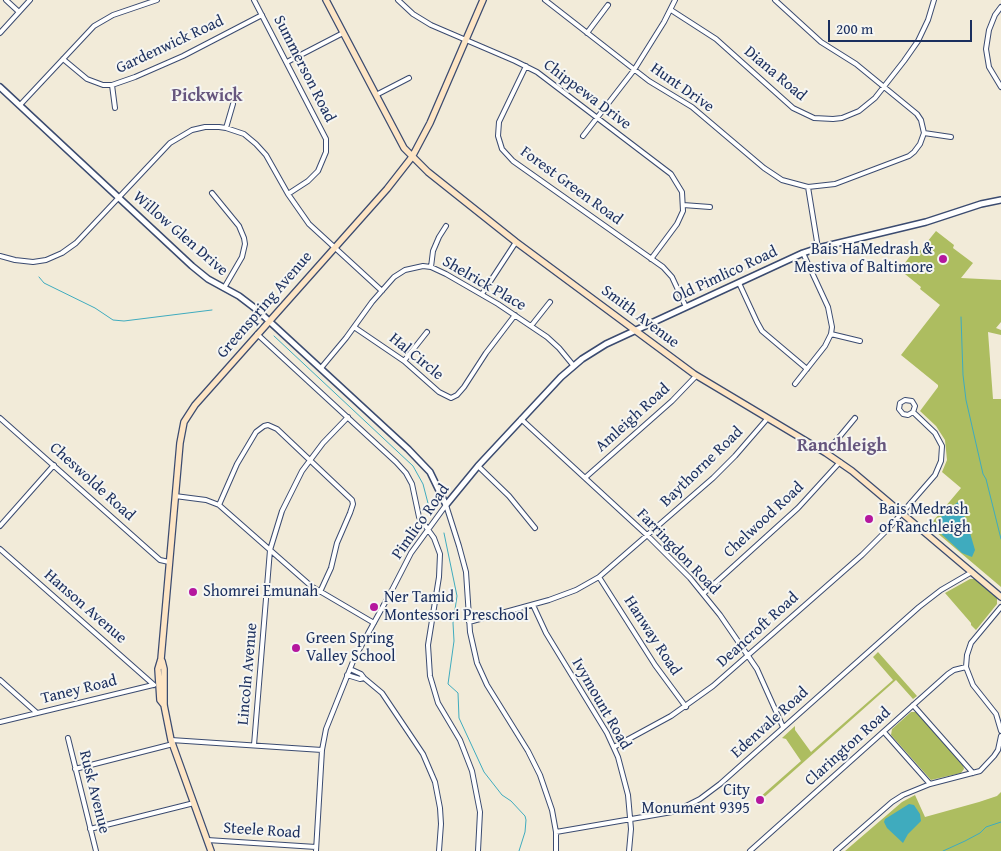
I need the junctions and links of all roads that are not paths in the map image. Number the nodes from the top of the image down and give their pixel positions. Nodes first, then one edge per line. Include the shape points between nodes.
1 (6, 0) edge
2 (30, 0) edge
3 (157, 0) edge
4 (254, 0) edge
5 (326, 0) edge
6 (398, 0) edge
7 (483, 0) edge
8 (545, 0) edge
9 (675, 0) edge
10 (775, 0) edge
11 (934, 0) edge
12 (151, 1) edge
13 (608, 5) dead end
14 (1001, 7) edge
15 (671, 10) junction
16 (19, 12) junction
17 (262, 15) junction
18 (0, 33) edge
19 (587, 33) junction
20 (343, 34) junction
21 (466, 40) junction
22 (62, 60) junction
23 (287, 62) junction
24 (526, 66) junction
25 (634, 70) junction
26 (408, 78) dead end
27 (112, 85) junction
28 (884, 86) junction
29 (0, 87) edge
30 (1001, 88) edge
31 (376, 95) junction
32 (233, 104) dead end
33 (20, 105) junction
34 (115, 108) dead end
35 (598, 118) junction
36 (226, 128) junction
37 (924, 133) junction
38 (583, 136) dead end
39 (951, 137) dead end
40 (412, 157) junction
41 (808, 187) junction
42 (212, 193) dead end
43 (288, 194) junction
44 (118, 197) junction
45 (1001, 200) edge
46 (683, 205) junction
47 (710, 207) dead end
48 (446, 226) dead end
49 (516, 242) junction
50 (334, 248) junction
51 (818, 248) junction
52 (803, 253) junction
53 (0, 256) edge
54 (651, 259) junction
55 (431, 267) junction
56 (738, 283) junction
57 (224, 288) junction
58 (382, 290) junction
59 (482, 294) junction
60 (550, 302) dead end
61 (686, 307) junction
62 (515, 315) junction
63 (269, 320) junction
64 (532, 326) junction
65 (354, 327) junction
66 (636, 331) junction
67 (427, 332) dead end
68 (257, 334) junction
69 (831, 334) junction
70 (860, 341) dead end
71 (404, 361) junction
72 (573, 365) junction
73 (321, 368) junction
74 (807, 369) junction
75 (696, 376) junction
76 (795, 384) dead end
77 (913, 412) junction
78 (348, 417) junction
79 (0, 418) edge
80 (855, 418) dead end
81 (521, 419) junction
82 (767, 419) junction
83 (826, 453) junction
84 (310, 460) junction
85 (840, 462) junction
86 (54, 465) junction
87 (478, 466) junction
88 (586, 477) junction
89 (175, 496) junction
90 (446, 505) junction
91 (219, 506) junction
92 (903, 512) junction
93 (0, 526) edge
94 (535, 528) dead end
95 (428, 530) junction
96 (648, 536) junction
97 (0, 549) edge
98 (270, 550) junction
99 (169, 562) junction
100 (972, 572) junction
101 (600, 577) junction
102 (320, 592) junction
103 (703, 594) junction
104 (1001, 597) edge
105 (533, 605) junction
106 (1001, 607) edge
107 (469, 622) junction
108 (374, 623) junction
109 (748, 655) junction
110 (966, 667) junction
111 (350, 669) junction
112 (347, 675) junction
113 (364, 678) junction
114 (0, 680) edge
115 (159, 684) junction
116 (913, 705) junction
117 (686, 707) junction
118 (37, 713) junction
119 (0, 722) edge
120 (783, 727) junction
121 (1001, 731) edge
122 (884, 732) junction
123 (1001, 736) edge
124 (68, 738) dead end
125 (172, 742) junction
126 (254, 745) junction
127 (614, 747) junction
128 (322, 750) junction
129 (75, 769) junction
130 (973, 774) junction
131 (930, 784) junction
132 (194, 803) junction
133 (630, 819) junction
134 (90, 829) junction
135 (556, 832) junction
136 (207, 840) junction
137 (316, 849) edge
138 (96, 851) edge
139 (211, 851) edge
140 (439, 851) edge
141 (478, 851) edge
142 (556, 851) edge
143 (629, 851) edge
144 (750, 851) edge
145 (836, 851) edge

1 - 16 street
2 - 16 street
3 - 12 street
4 - 17 street, Summerson Road
5 - 20 main road, Smith Avenue
6 - 21 street, Chippewa Drive via 421,20
7 - 21 main road, Greenspring Avenue
8 - 19 street, Hunt Drive
9 - 15 street
10 - 28 street via 821,42
11 - 28 street, Diana Road via 918,40
12 - 22 street via 103,20
13 - 19 street
14 - 30 street via 989,30 986,49 989,67
15 - 25 street
15 - 28 street, Diana Road via 705,31 792,108 807,116 832,119 851,115 867,105
16 - 18 street
17 - 23 street, Summerson Road
17 - 27 street, Gardenwick Road via 183,56
19 - 25 street, Hunt Drive
20 - 23 street
20 - 31 main road, Smith Avenue
21 - 24 street, Chippewa Drive
21 - 40 main road, Greenspring Avenue via 430,124
22 - 27 street, Gardenwick Road via 87,79
22 - 33 street
23 - 43 street, Summerson Road via 327,146 318,170
24 - 35 street, Chippewa Drive
24 - 54 street, Forest Green Road via 499,122 498,136 502,149 513,161
25 - 35 street
25 - 41 street, Hunt Drive via 692,108 769,172 782,180
26 - 31 street
27 - 34 street
28 - 37 street via 918,114
29 - 33 street, Willow Glen Drive
31 - 40 main road, Smith Avenue via 398,138
32 - 36 street
33 - 44 street, Willow Glen Drive
35 - 38 street
35 - 46 street, Chippewa Drive via 671,174 680,186
36 - 43 street via 244,134 262,150
36 - 44 street via 206,127 180,136 165,147
37 - 39 street
37 - 41 street via 920,144 909,156 847,181
40 - 49 main road, Smith Avenue
40 - 50 main road, Greenspring Avenue
41 - 51 street
42 - 57 street via 239,226 245,244 242,257
43 - 50 street via 300,214
44 - 53 street via 76,242 57,256 33,262
44 - 57 street, Willow Glen Drive via 196,269
45 - 51 street, Old Pimlico Road
46 - 47 street
46 - 54 street via 678,224
48 - 55 street via 438,237
49 - 59 street
49 - 66 main road, Smith Avenue
50 - 58 street
50 - 63 main road, Greenspring Avenue
51 - 52 street, Old Pimlico Road
52 - 56 street, Old Pimlico Road
52 - 69 street via 830,314
54 - 61 street, Forest Green Road via 672,277
55 - 58 street, Shelrick Place via 405,270
55 - 59 street, Shelrick Place
56 - 61 street, Old Pimlico Road
56 - 74 street via 762,331
57 - 63 street, Willow Glen Drive
58 - 65 street, Shelrick Place
59 - 62 street, Shelrick Place
60 - 64 street
61 - 66 street, Old Pimlico Road
62 - 64 street, Shelrick Place
62 - 71 street, Hal Circle via 464,387 451,398 439,392
63 - 68 main road, Greenspring Avenue
63 - 73 street, Willow Glen Drive
64 - 72 street, Shelrick Place via 554,342
65 - 71 street, Hal Circle
65 - 73 street, Shelrick Place
66 - 72 street, Pimlico Road via 606,344
66 - 75 main road, Smith Avenue
67 - 71 street
68 - 78 street
68 - 89 main road, Greenspring Avenue via 188,414 182,431
69 - 70 street
69 - 74 street
72 - 81 street, Pimlico Road
73 - 90 street, Willow Glen Drive via 424,465
74 - 76 street
75 - 82 main road, Smith Avenue
75 - 88 street, Amleigh Road
77 - 77 street via 903,414 899,410 900,403 912,401 915,406
77 - 92 street, Deancroft Road via 935,432 942,454 939,468
78 - 84 street, Lincoln Avenue
78 - 95 street via 406,472 419,517
79 - 86 street, Cheswolde Road
80 - 83 street
81 - 87 street, Pimlico Road
81 - 88 street, Farringdon Road
82 - 83 main road, Smith Avenue
82 - 96 street, Baythorne Road via 725,467
83 - 85 main road, Smith Avenue
84 - 91 street via 277,429 264,426 256,432 237,464
84 - 98 street, Lincoln Avenue via 282,511
84 - 102 street via 352,500 352,508
85 - 92 main road, Smith Avenue
85 - 103 street, Chelwood Road via 798,508
86 - 93 street
86 - 99 street, Cheswolde Road via 160,560
87 - 90 street, Pimlico Road
87 - 94 street via 509,496
88 - 96 street, Farringdon Road
89 - 91 street via 206,500
89 - 99 main road, Greenspring Avenue
90 - 95 street, Pimlico Road
90 - 107 street via 466,572
91 - 98 street
92 - 100 main road, Smith Avenue
92 - 109 street, Deancroft Road via 862,555
95 - 108 street, Pimlico Road via 411,553
95 - 141 street via 437,543 440,560 428,645 430,676 438,703 460,740 472,770 480,812
96 - 101 street, Baythorne Road
96 - 103 street, Farringdon Road
97 - 115 street, Hanson Avenue
98 - 102 street
98 - 126 street, Lincoln Avenue
99 - 115 main road, Greenspring Avenue via 161,659 164,670
100 - 104 main road, Smith Avenue
100 - 120 street, Edenvale Road via 919,607
101 - 105 street, Baythorne Road via 576,590
101 - 117 street, Hanway Road
102 - 108 street
103 - 109 street, Farringdon Road
105 - 107 street, Baythorne Road
105 - 127 street, Ivymount Road via 553,646
106 - 110 street via 971,643
107 - 135 street via 479,668 540,775
108 - 111 street, Pimlico Road
109 - 117 street, Deancroft Road
109 - 120 street, Farringdon Road via 762,677
110 - 116 street, Clarington Road via 948,674
110 - 121 street via 973,685 996,714
111 - 112 street, Pimlico Road
111 - 113 street
112 - 113 street
112 - 128 street, Pimlico Road via 326,729
113 - 140 street via 388,701 429,766 440,808
114 - 118 street
115 - 118 street, Taney Road
115 - 125 main road, Greenspring Avenue
116 - 122 street, Clarington Road
116 - 130 street
117 - 127 street, Deancroft Road
118 - 119 street, Taney Road
120 - 133 street, Edenvale Road via 720,784 692,804 672,812
122 - 131 street
122 - 144 street, Clarington Road
123 - 130 street via 998,750 990,762
124 - 129 street, Rusk Avenue
125 - 126 street
125 - 129 street
125 - 132 main road, Greenspring Avenue
126 - 128 street
127 - 133 street, Ivymount Road via 624,774
128 - 137 street, Pimlico Road
129 - 134 street, Rusk Avenue
130 - 131 street
131 - 145 street via 892,802
132 - 134 street
132 - 136 main road, Greenspring Avenue
133 - 135 street, Edenvale Road
133 - 143 street, Ivymount Road
134 - 138 street, Rusk Avenue
135 - 142 street
136 - 137 street, Steele Road
136 - 139 main road, Greenspring Avenue

